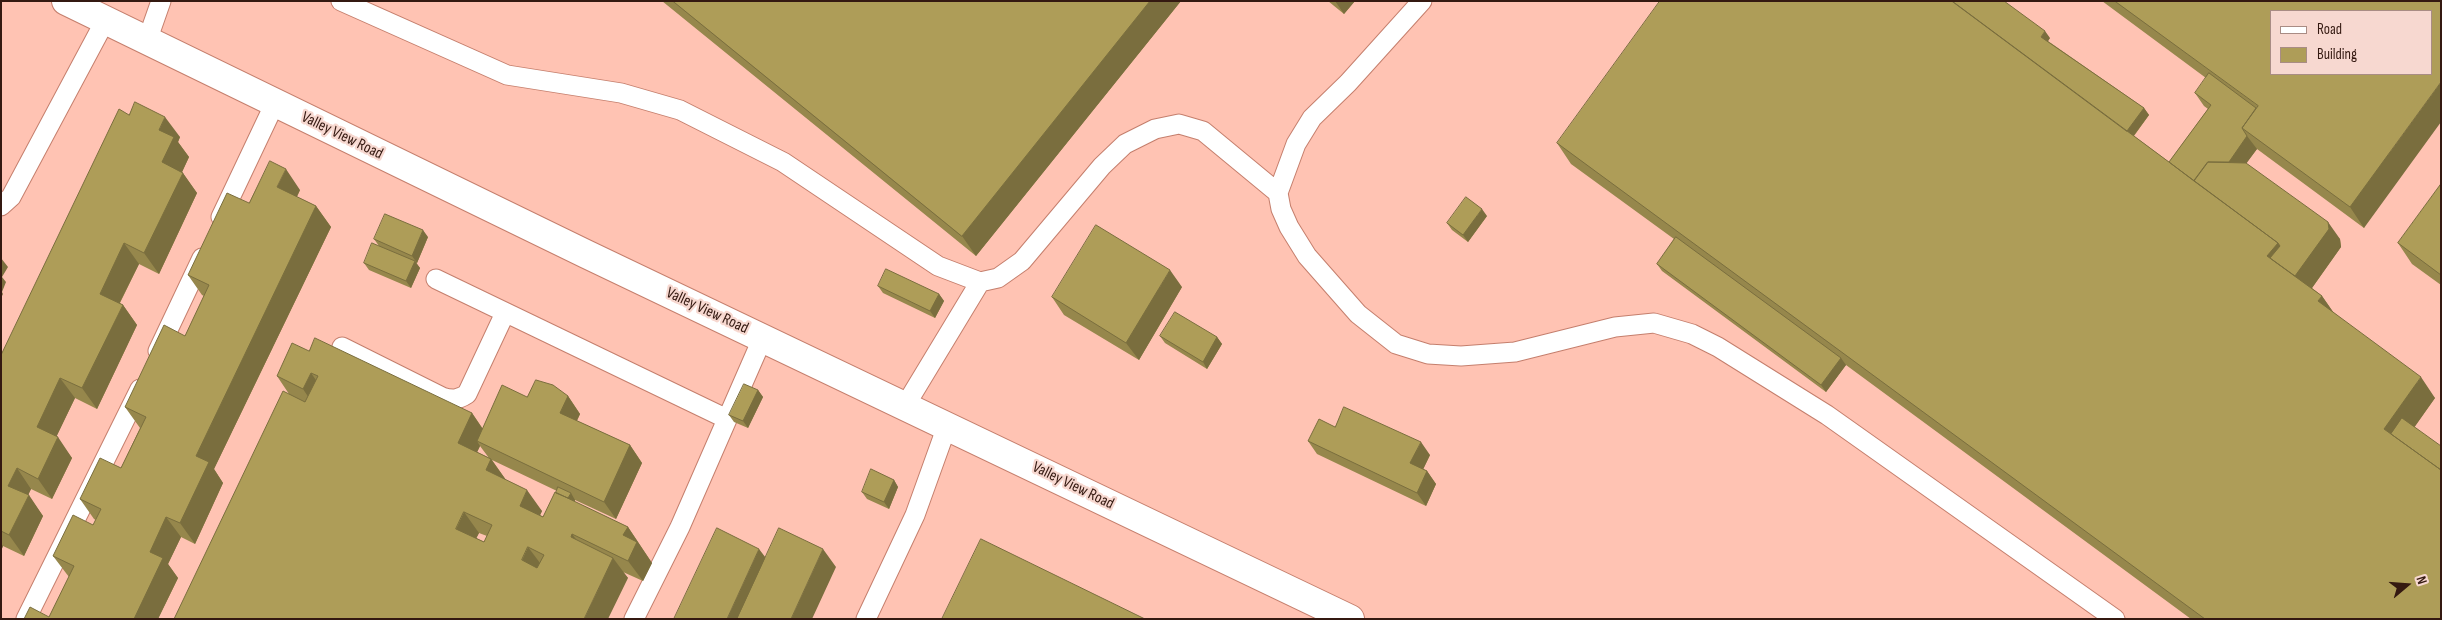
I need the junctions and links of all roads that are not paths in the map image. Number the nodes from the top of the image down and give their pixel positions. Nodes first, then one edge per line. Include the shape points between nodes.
1 (161, 1) edge
2 (341, 1) edge
3 (1422, 1) edge
4 (73, 3) edge
5 (105, 21) junction
6 (147, 41) junction
7 (275, 103) junction
8 (1278, 194) junction
9 (1, 206) edge
10 (436, 279) dead end
11 (980, 282) junction
12 (505, 313) junction
13 (763, 337) junction
14 (342, 347) dead end
15 (905, 406) junction
16 (727, 418) junction
17 (947, 426) junction
18 (26, 619) edge
19 (634, 619) edge
20 (866, 619) edge
21 (1350, 619) edge
22 (2115, 619) edge

1 - 6 lane
2 - 11 lane via 507,75 622,93 680,110 783,162 938,266
3 - 8 lane via 1312,118 1296,144
4 - 5 street, Valley View Road
5 - 6 street, Valley View Road
5 - 9 lane via 11,198
6 - 7 street, Valley View Road
7 - 13 street, Valley View Road
7 - 18 lane via 115,442
8 - 11 lane via 1203,130 1179,124 1155,129 1125,144 1102,166 1022,261 998,278
8 - 22 lane via 1289,227 1307,256 1358,314 1396,344 1428,354 1460,356 1514,352 1615,327 1654,323 1692,334 1718,346 1827,415
10 - 12 lane
11 - 15 lane
12 - 14 lane via 466,394 459,399 442,397
12 - 16 lane
13 - 15 street, Valley View Road
13 - 16 lane
15 - 17 street, Valley View Road
16 - 19 lane via 680,527
17 - 20 lane via 914,515
17 - 21 street, Valley View Road

